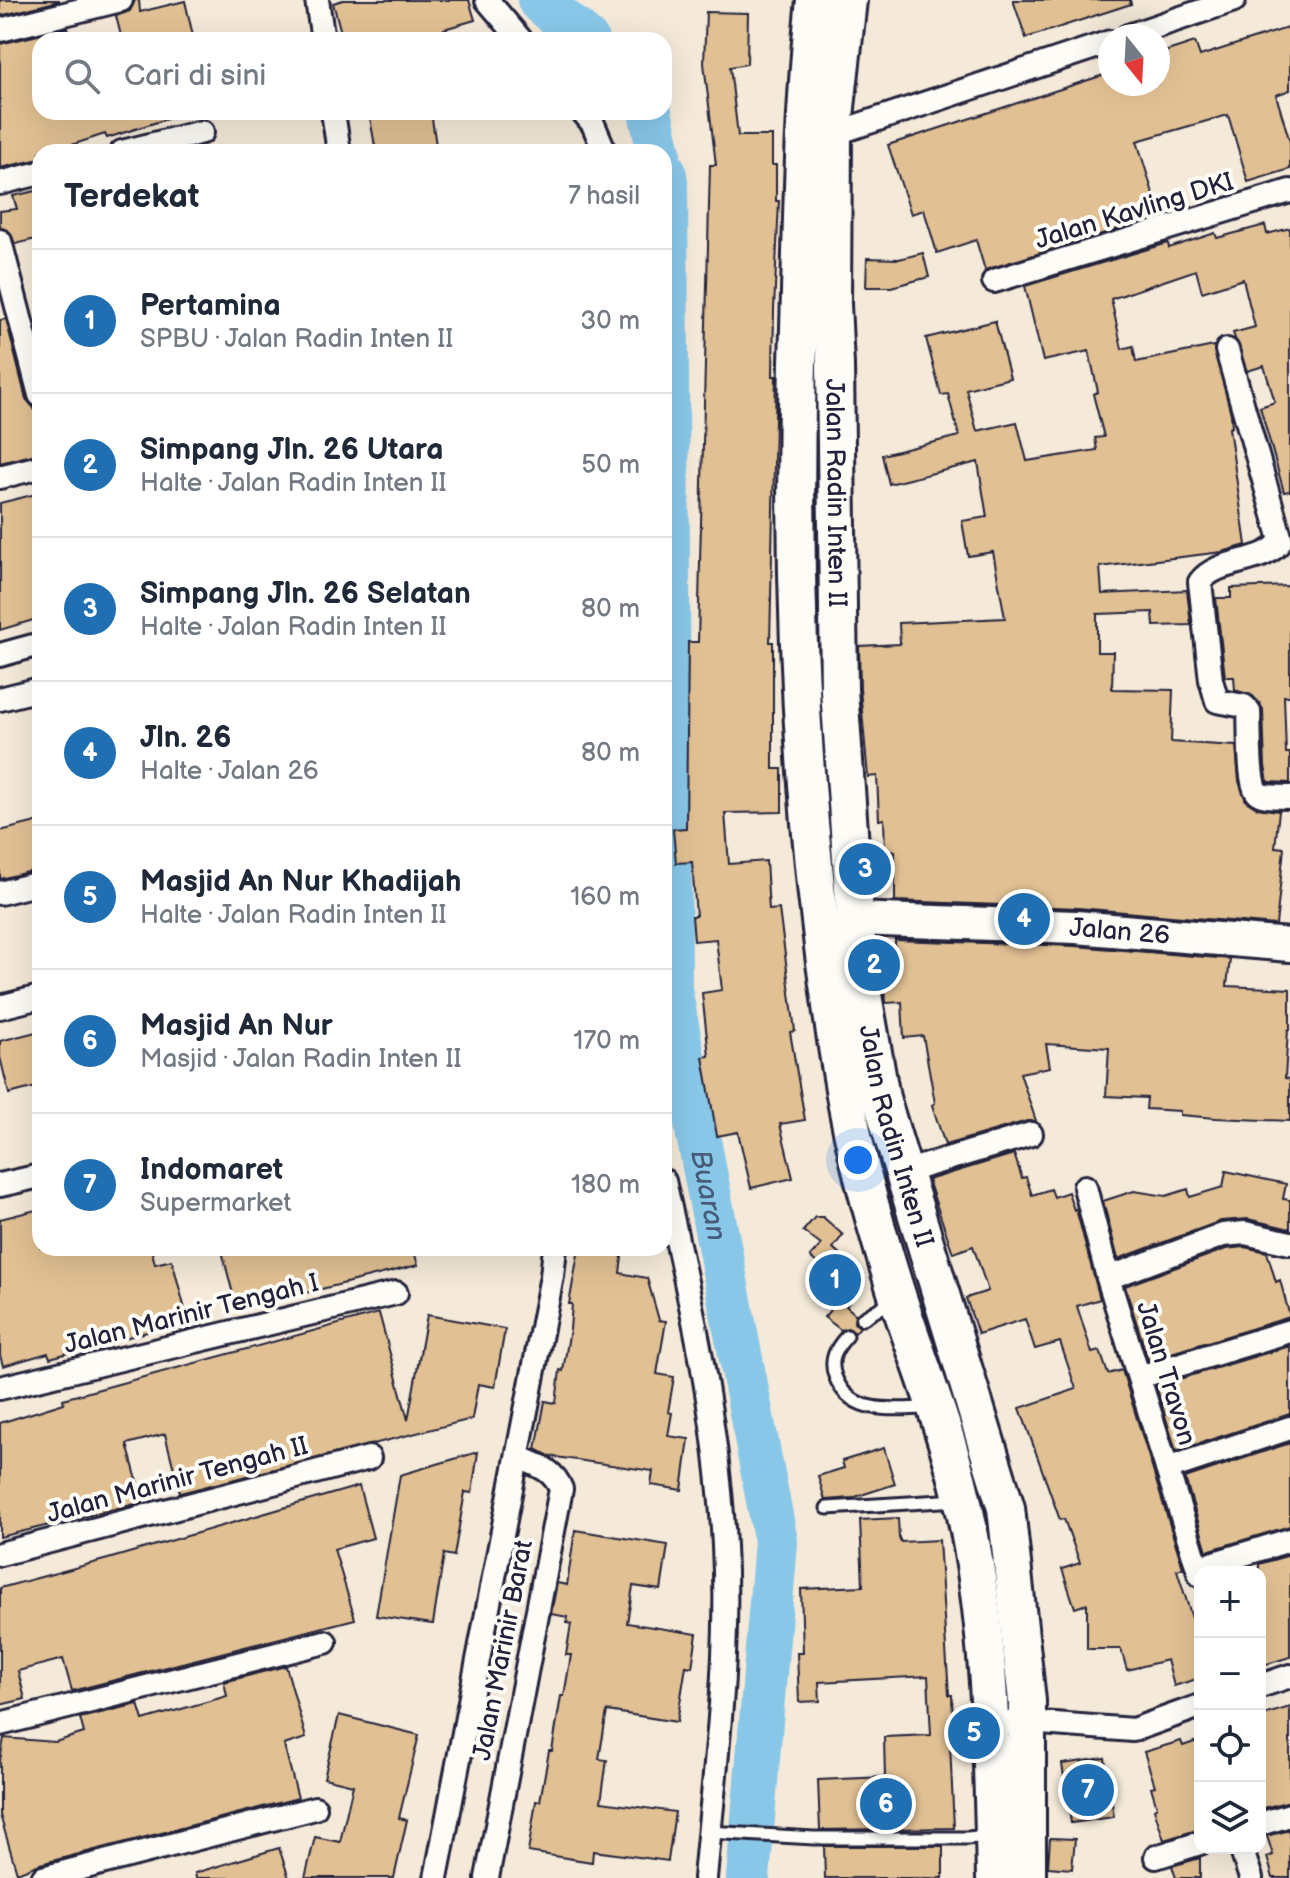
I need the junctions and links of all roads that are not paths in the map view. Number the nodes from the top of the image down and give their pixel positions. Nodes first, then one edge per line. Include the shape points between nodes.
1 (121, 0) edge
2 (317, 0) edge
3 (487, 0) edge
4 (804, 0) edge
5 (815, 0) edge
6 (848, 0) edge
7 (1234, 0) edge
8 (1163, 24) edge
9 (0, 30) edge
10 (322, 32) edge
11 (514, 32) edge
12 (1098, 46) edge
13 (334, 120) edge
14 (590, 120) edge
15 (202, 132) dead end
16 (833, 134) junction
17 (154, 144) edge
18 (338, 144) edge
19 (602, 144) edge
20 (32, 175) edge
21 (0, 183) edge
22 (1290, 191) edge
23 (0, 241) edge
24 (994, 281) dead end
25 (31, 324) edge
26 (1227, 350) dead end
27 (32, 469) edge
28 (0, 477) edge
29 (32, 646) edge
30 (0, 655) edge
31 (839, 690) junction
32 (32, 691) edge
33 (800, 691) junction
34 (0, 699) edge
35 (1290, 797) edge
36 (32, 885) edge
37 (0, 893) edge
38 (854, 919) junction
39 (1290, 945) edge
40 (32, 999) edge
41 (0, 1007) edge
42 (1031, 1134) dead end
43 (904, 1172) junction
44 (32, 1178) edge
45 (0, 1185) edge
46 (1085, 1187) dead end
47 (672, 1221) edge
48 (1290, 1243) edge
49 (554, 1256) edge
50 (1108, 1278) junction
51 (396, 1293) dead end
52 (898, 1298) junction
53 (862, 1319) dead end
54 (1290, 1331) edge
55 (847, 1336) dead end
56 (1139, 1377) junction
57 (0, 1388) edge
58 (937, 1408) junction
59 (1290, 1428) edge
60 (518, 1457) junction
61 (369, 1458) dead end
62 (1167, 1469) junction
63 (963, 1499) junction
64 (827, 1508) dead end
65 (1290, 1540) edge
66 (0, 1554) edge
67 (1197, 1566) edge
68 (1216, 1566) edge
69 (325, 1642) dead end
70 (1290, 1676) edge
71 (1266, 1684) edge
72 (1194, 1708) edge
73 (1028, 1722) junction
74 (0, 1724) edge
75 (988, 1724) junction
76 (315, 1808) dead end
77 (1290, 1815) edge
78 (1266, 1822) edge
79 (717, 1833) junction
80 (994, 1835) junction
81 (1194, 1845) edge
82 (1243, 1854) edge
83 (1156, 1857) dead end
84 (43, 1878) edge
85 (436, 1878) edge
86 (487, 1878) edge
87 (705, 1878) edge
88 (995, 1878) edge
89 (1027, 1878) edge
90 (1251, 1878) edge

1 - 9 street
2 - 10 street
3 - 11 street
4 - 5 lane
5 - 33 main road, Jalan Radin Inten II via 801,222 796,423
6 - 16 main road, Jalan Radin Inten II
7 - 8 street
12 - 16 street
13 - 18 street
14 - 19 street
15 - 17 street
16 - 31 main road, Jalan Radin Inten II
20 - 21 street
22 - 24 street, Jalan Kavling DKI
23 - 25 street
26 - 35 street via 1281,540 1265,553 1212,570 1200,582 1211,680 1217,701 1249,711 1256,791
27 - 28 street
29 - 30 street
31 - 33 main road
31 - 38 main road, Jalan Radin Inten II
32 - 34 street
33 - 52 main road, Jalan Radin Inten II via 819,918 845,1096
36 - 37 street
38 - 39 street, Jalan 26 via 1076,927
38 - 43 main road, Jalan Radin Inten II via 881,1098
40 - 41 street
42 - 43 street
43 - 73 main road, Jalan Radin Inten II via 1006,1508
44 - 45 street
46 - 50 street, Jalan Travon
47 - 79 street via 720,1483 726,1613
48 - 50 street via 1245,1233 1223,1235
49 - 60 street, Jalan Marinir Barat
50 - 56 street, Jalan Travon
51 - 57 street, Jalan Marinir Tengah I
52 - 53 lane
52 - 58 main road, Jalan Radin Inten II
54 - 56 street
55 - 58 lane via 837,1347 833,1364 849,1398 871,1408
56 - 62 street, Jalan Travon
58 - 63 main road, Jalan Radin Inten II
59 - 62 street
60 - 85 street, Jalan Marinir Barat
60 - 86 street, Jalan Marinir Barat via 546,1468 561,1489
61 - 66 street, Jalan Marinir Tengah II
62 - 67 street, Jalan Travon
63 - 64 lane
63 - 75 main road, Jalan Radin Inten II via 985,1638
65 - 68 street
69 - 74 street
70 - 71 street
72 - 73 street via 1133,1730
73 - 75 street
73 - 89 main road, Jalan Radin Inten II
75 - 80 main road, Jalan Radin Inten II
76 - 84 street
77 - 78 street
79 - 80 lane via 814,1838
79 - 87 street
80 - 88 main road, Jalan Radin Inten II
81 - 83 street
82 - 90 street

